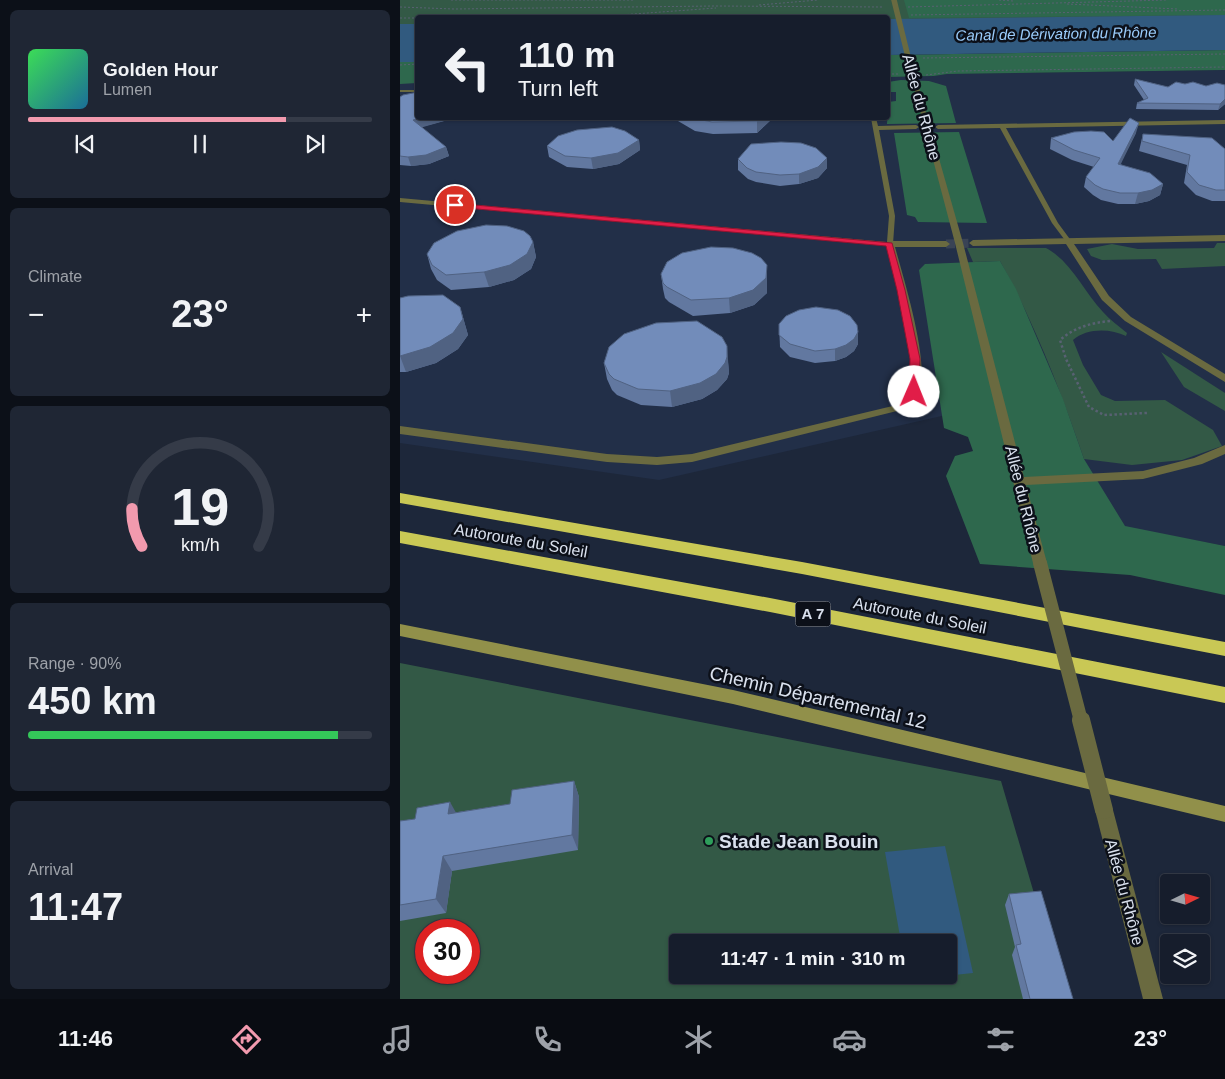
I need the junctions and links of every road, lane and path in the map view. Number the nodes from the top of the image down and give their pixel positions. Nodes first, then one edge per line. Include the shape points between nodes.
1 (451, 0) edge
2 (635, 0) edge
3 (818, 0) edge
4 (894, 0) edge
5 (999, 0) edge
6 (1168, 0) edge
7 (1034, 2) junction
8 (739, 6) junction
9 (400, 7) edge
10 (906, 7) dead end
11 (887, 8) dead end
12 (1212, 10) junction
13 (1225, 10) edge
14 (619, 15) edge
15 (906, 15) dead end
16 (400, 18) edge
17 (415, 18) edge
18 (1225, 54) edge
19 (915, 58) dead end
20 (415, 64) edge
21 (400, 65) edge
22 (1225, 67) edge
23 (890, 74) edge
24 (927, 75) dead end
25 (911, 78) junction
26 (400, 91) edge
27 (415, 91) edge
28 (874, 120) edge
29 (1225, 122) edge
30 (1002, 126) junction
31 (916, 127) dead end
32 (938, 127) dead end
33 (876, 128) junction
34 (400, 200) edge
35 (1225, 238) edge
36 (1069, 242) junction
37 (974, 243) tunnel mouth
38 (890, 244) junction
39 (946, 244) tunnel mouth
40 (1128, 319) junction
41 (1225, 378) edge
42 (1146, 414) dead end
43 (400, 430) edge
44 (1225, 449) edge
45 (1019, 481) junction
46 (400, 498) edge
47 (400, 536) edge
48 (400, 630) edge
49 (1225, 649) edge
50 (1225, 695) edge
51 (1225, 814) edge
52 (1154, 999) edge

1 - 2 path
3 - 8 path
4 - 25 street, Allée du Rhône, bridge
5 - 7 path
6 - 7 path
7 - 10 path
7 - 12 path
8 - 9 path
8 - 11 path
8 - 14 path
12 - 13 path
12 - 15 path
16 - 17 path
18 - 19 path
20 - 21 path
22 - 24 path via 958,71
23 - 25 path
25 - 45 street, Allée du Rhône via 959,243
26 - 27 lane
28 - 33 lane
29 - 30 lane
30 - 32 lane
30 - 36 lane via 1055,223
31 - 33 lane
33 - 38 lane via 892,216
34 - 38 lane
35 - 36 street
36 - 37 street
36 - 40 street via 1105,298
38 - 39 street
38 - 43 street via 915,359 914,392 905,406 692,458 656,461 607,458
40 - 41 street
40 - 42 path via 1092,323 1071,330 1060,340 1089,407 1104,415
44 - 45 street via 1198,461 1143,475
45 - 52 street, Allée du Rhône, bridge
46 - 49 highway, Autoroute du Soleil via 812,570
47 - 50 highway, Autoroute du Soleil / A 7
48 - 51 main road, Chemin Départemental 12 via 733,697

